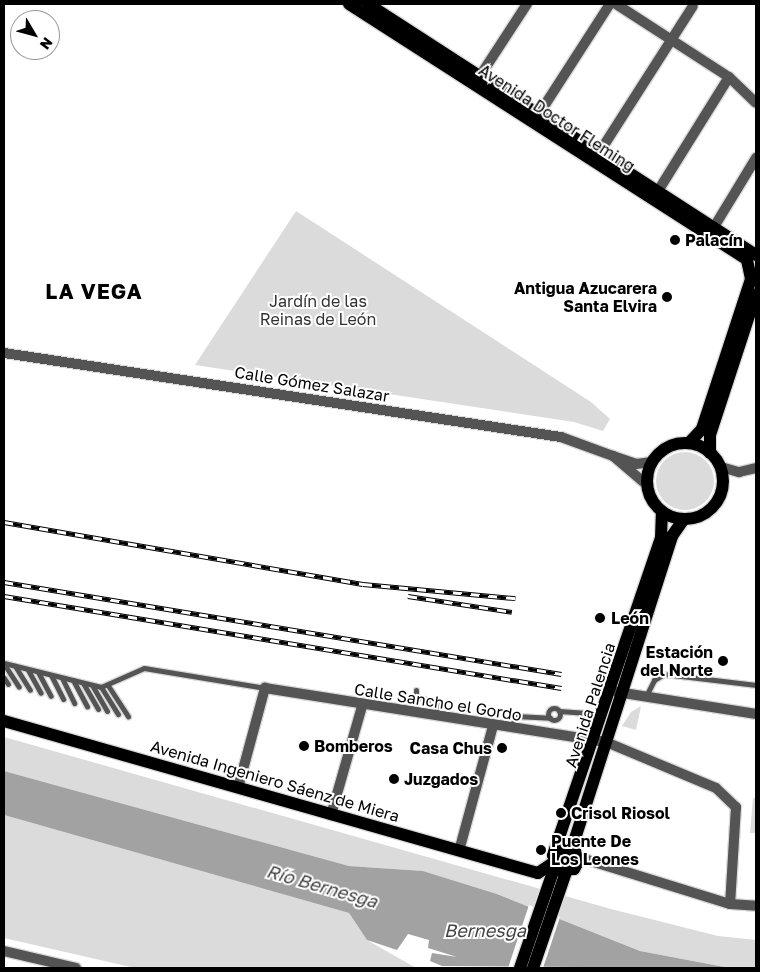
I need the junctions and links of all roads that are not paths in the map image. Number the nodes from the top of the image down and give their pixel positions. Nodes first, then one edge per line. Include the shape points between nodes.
1 (350, 4) edge
2 (368, 4) edge
3 (527, 4) edge
4 (610, 4) edge
5 (616, 4) edge
6 (693, 6) dead end
7 (672, 39) junction
8 (480, 76) junction
9 (729, 77) junction
10 (756, 103) edge
11 (538, 114) junction
12 (599, 153) junction
13 (756, 158) edge
14 (658, 191) junction
15 (711, 231) junction
16 (752, 256) edge
17 (756, 294) edge
18 (4, 353) edge
19 (690, 443) junction
20 (710, 453) junction
21 (614, 456) junction
22 (652, 462) junction
23 (721, 467) junction
24 (756, 468) edge
25 (647, 485) junction
26 (662, 512) junction
27 (683, 520) junction
28 (4, 664) edge
29 (16, 666) junction
30 (28, 670) junction
31 (38, 672) junction
32 (51, 675) junction
33 (4, 678) edge
34 (62, 678) junction
35 (73, 680) junction
36 (83, 683) junction
37 (8, 684) dead end
38 (92, 685) junction
39 (756, 685) edge
40 (19, 687) dead end
41 (101, 687) junction
42 (109, 687) junction
43 (265, 688) junction
44 (30, 690) dead end
45 (416, 690) dead end
46 (616, 692) junction
47 (41, 693) dead end
48 (51, 696) dead end
49 (646, 696) junction
50 (63, 699) dead end
51 (74, 702) dead end
52 (87, 706) dead end
53 (362, 706) junction
54 (98, 709) dead end
55 (107, 711) dead end
56 (118, 714) dead end
57 (604, 714) junction
58 (756, 714) edge
59 (128, 716) dead end
60 (436, 717) junction
61 (4, 721) edge
62 (493, 726) junction
63 (511, 728) junction
64 (600, 742) junction
65 (238, 788) junction
66 (331, 815) junction
67 (558, 849) junction
68 (459, 851) junction
69 (575, 853) junction
70 (558, 867) junction
71 (538, 873) junction
72 (548, 898) junction
73 (730, 904) junction
74 (756, 906) edge
75 (4, 951) edge
76 (76, 968) edge
77 (520, 968) edge
78 (533, 968) edge

1 - 15 main road, Avenida Doctor Fleming
2 - 8 main road, Avenida Doctor Fleming
3 - 8 street
4 - 11 street
5 - 7 street
6 - 7 street
7 - 9 street
7 - 12 street
8 - 11 main road, Avenida Doctor Fleming
9 - 10 street
9 - 14 street
11 - 12 main road, Avenida Doctor Fleming
12 - 14 main road, Avenida Doctor Fleming
13 - 15 street
14 - 15 main road, Avenida Doctor Fleming
15 - 16 main road, Avenida Doctor Fleming
16 - 19 main road via 751,279 702,429
17 - 20 main road via 710,435
18 - 21 street, Calle Gómez Salazar via 560,437
19 - 20 main road
19 - 22 main road via 668,447
20 - 23 main road
21 - 22 street, Calle Gómez Salazar via 636,464
21 - 25 street, Calle Gómez Salazar
22 - 25 main road
23 - 24 street via 739,472
23 - 27 main road via 723,481 717,502 701,516
25 - 26 main road
26 - 27 main road
26 - 46 main road, Avenida Palencia via 661,538
27 - 46 main road, Avenida Palencia via 672,536
28 - 29 lane
28 - 40 lane
29 - 30 lane
29 - 44 lane
30 - 31 lane
30 - 47 lane
31 - 32 lane
31 - 48 lane
32 - 34 lane
32 - 50 lane
33 - 37 lane
34 - 35 lane
34 - 51 lane
35 - 36 lane
35 - 52 lane
36 - 38 lane
36 - 54 lane
38 - 41 lane
38 - 55 lane
39 - 49 lane via 664,674 654,680
41 - 42 lane
41 - 56 lane
42 - 43 lane via 144,668
42 - 59 lane
43 - 53 street, Calle Sancho el Gordo
43 - 65 street
45 - 60 lane via 416,697 437,702
46 - 49 street
46 - 57 main road, Avenida Palencia
46 - 64 main road
49 - 58 street
53 - 60 street, Calle Sancho el Gordo
53 - 66 street
57 - 63 lane via 550,710 550,718 515,716
57 - 64 main road, Avenida Palencia
60 - 62 street, Calle Sancho el Gordo
61 - 65 main road, Avenida Ingeniero Sáenz de Miera
62 - 63 street, Calle Sancho el Gordo
62 - 68 street
63 - 64 street, Calle Sancho el Gordo
64 - 67 main road, Avenida Palencia
64 - 69 main road, Avenida Palencia
64 - 73 street, Calle Sancho el Gordo via 716,788 736,807
65 - 66 main road, Avenida Ingeniero Sáenz de Miera
66 - 68 main road, Avenida Ingeniero Sáenz de Miera
67 - 69 main road
67 - 70 main road, Avenida Palencia
68 - 71 main road, Avenida Ingeniero Sáenz de Miera
69 - 70 main road, Avenida Palencia via 576,866
69 - 73 street
70 - 71 main road
70 - 72 main road, Avenida Palencia
71 - 72 main road
72 - 77 main road, Avenida Palencia
72 - 78 main road, Avenida Palencia
73 - 74 street
75 - 76 street

